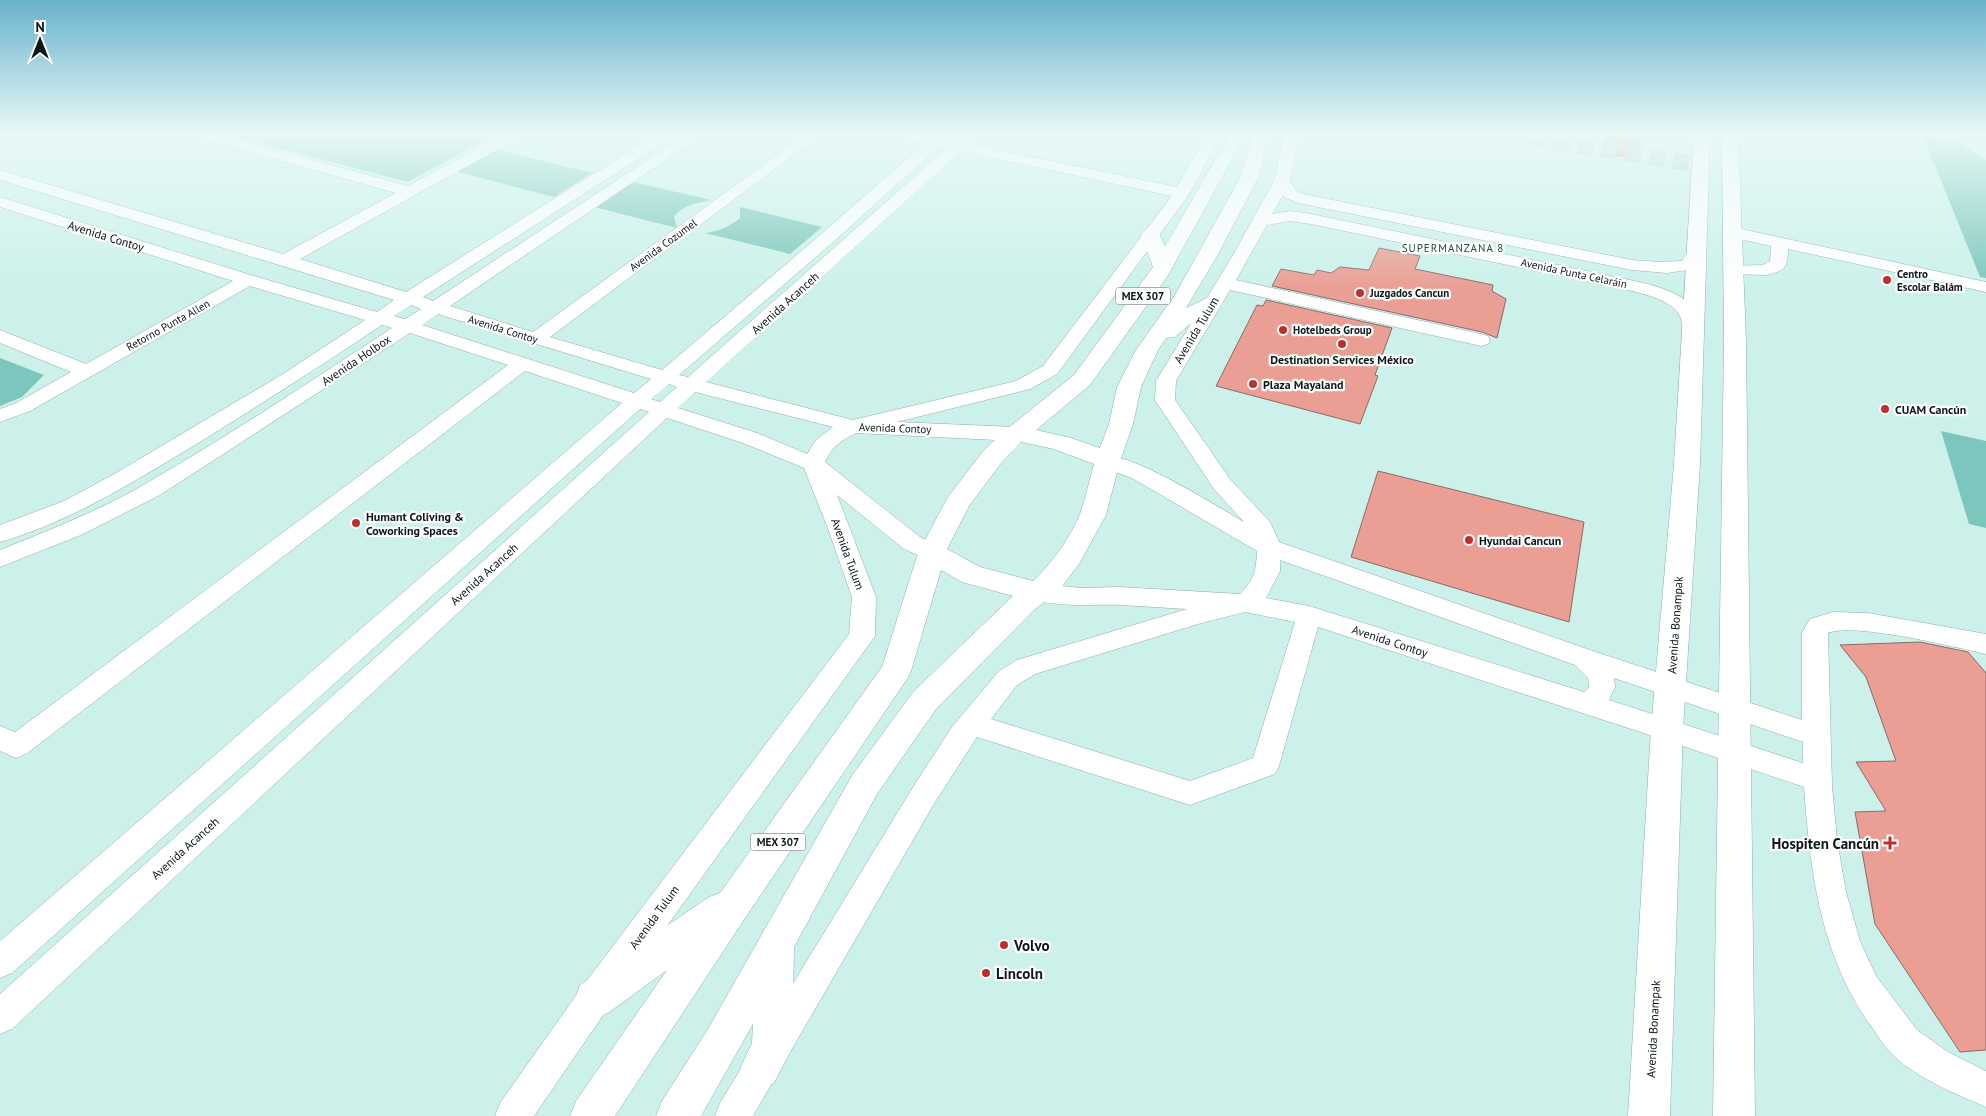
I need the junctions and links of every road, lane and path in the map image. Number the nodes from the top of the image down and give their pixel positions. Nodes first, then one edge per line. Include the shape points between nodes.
1 (39, 186) edge
2 (389, 186) edge
3 (421, 186) edge
4 (585, 186) edge
5 (618, 186) edge
6 (744, 186) edge
7 (893, 186) edge
8 (904, 186) edge
9 (1182, 186) edge
10 (1210, 186) edge
11 (1244, 186) edge
12 (1279, 186) edge
13 (1285, 186) edge
14 (1699, 186) edge
15 (1731, 186) edge
16 (1186, 187) joint
17 (410, 192) junction
18 (0, 202) edge
19 (1317, 202) junction
20 (134, 215) junction
21 (1311, 218) junction
22 (1260, 221) junction
23 (1732, 232) junction
24 (97, 234) junction
25 (1151, 235) junction
26 (1780, 241) junction
27 (1696, 252) junction
28 (285, 260) junction
29 (1632, 265) junction
30 (1163, 266) junction
31 (1733, 270) junction
32 (248, 280) junction
33 (1224, 283) junction
34 (1630, 285) junction
35 (1986, 287) edge
36 (408, 299) junction
37 (1212, 303) junction
38 (433, 307) junction
39 (379, 318) junction
40 (407, 326) junction
41 (1693, 331) junction
42 (0, 336) edge
43 (536, 339) junction
44 (1481, 340) dead end
45 (1148, 350) junction
46 (523, 363) junction
47 (87, 371) junction
48 (666, 376) junction
49 (694, 385) junction
50 (637, 401) junction
51 (664, 409) junction
52 (0, 416) edge
53 (853, 426) junction
54 (1016, 434) junction
55 (1107, 461) junction
56 (813, 464) junction
57 (0, 534) edge
58 (1269, 547) junction
59 (932, 553) junction
60 (0, 559) edge
61 (1037, 592) junction
62 (1245, 603) junction
63 (1309, 615) junction
64 (1986, 644) edge
65 (1584, 658) junction
66 (1670, 685) junction
67 (1587, 704) junction
68 (1733, 706) junction
69 (971, 724) junction
70 (1667, 729) junction
71 (0, 736) edge
72 (1818, 736) junction
73 (1732, 752) junction
74 (1818, 780) junction
75 (736, 900) junction
76 (776, 943) junction
77 (0, 962) edge
78 (594, 999) junction
79 (0, 1017) edge
80 (760, 1069) junction
81 (1986, 1089) edge
82 (513, 1116) edge
83 (591, 1116) edge
84 (677, 1116) edge
85 (733, 1116) edge
86 (1649, 1116) edge
87 (1734, 1116) edge

1 - 20 street, Avenida Contoy
2 - 17 street
3 - 17 street
4 - 36 street, Avenida Holbox
5 - 38 street, Avenida Holbox
6 - 43 street, Avenida Cozumel
7 - 48 street, Avenida Acanceh via 824,240
8 - 49 street, Avenida Acanceh
9 - 16 street
10 - 30 main road, MEX 307
11 - 45 main road, MEX 307 via 1185,295
12 - 22 street, Avenida Tulum
13 - 19 street, Avenida Punta Celaráin via 1290,194 1298,198
14 - 27 main road, Avenida Bonampak
15 - 23 main road
16 - 25 street
17 - 28 street
18 - 24 street, Avenida Contoy
19 - 21 street via 1302,209 1304,215
19 - 29 street, Avenida Punta Celaráin
20 - 24 street
20 - 28 street, Avenida Contoy
21 - 22 street, Avenida Punta Celaráin via 1290,216
21 - 34 street, Avenida Punta Celaráin
22 - 33 street, Avenida Tulum
23 - 26 street
23 - 31 main road
24 - 32 street, Avenida Contoy
25 - 30 main road
25 - 53 street via 1050,370 1023,385
26 - 31 street via 1779,264 1766,270
26 - 35 street
27 - 29 street, Avenida Punta Celaráin via 1688,265 1676,268
27 - 41 main road, Avenida Bonampak
28 - 36 street, Avenida Contoy
29 - 34 street via 1646,272 1649,279 1644,284
30 - 54 main road, MEX 307 via 1082,380
31 - 68 main road
32 - 39 street, Avenida Contoy
32 - 47 street, Retorno Punta Allen
33 - 37 street, Avenida Tulum
33 - 44 street
34 - 41 street, Avenida Punta Celaráin via 1674,302 1688,313
36 - 38 street, Avenida Contoy
36 - 39 street, Avenida Holbox
37 - 45 main road via 1182,320
37 - 58 street, Avenida Tulum via 1166,381 1165,400 1222,484 1262,528
38 - 40 street, Avenida Holbox
38 - 43 street, Avenida Contoy
39 - 40 street, Avenida Contoy
39 - 57 street, Avenida Holbox via 290,378 124,478 72,506
40 - 46 street, Avenida Contoy
40 - 60 street, Avenida Holbox via 152,490 73,529
41 - 66 main road, Avenida Bonampak via 1687,464
42 - 47 street
43 - 48 street, Avenida Contoy
45 - 55 main road, MEX 307 via 1129,387 1121,424
46 - 50 street, Avenida Contoy
46 - 71 street via 16,746
47 - 52 street, Retorno Punta Allen via 23,407
48 - 49 street, Avenida Contoy
48 - 50 street, Avenida Acanceh
49 - 51 street, Avenida Acanceh
49 - 53 street, Avenida Contoy
50 - 51 street, Avenida Contoy
50 - 77 street, Avenida Acanceh
51 - 56 street, Avenida Contoy via 750,438
51 - 79 street, Avenida Acanceh
53 - 54 street, Avenida Contoy
53 - 56 street via 836,433 824,443
54 - 55 main road via 1083,448
54 - 59 main road via 993,456 957,503
55 - 58 street via 1140,473
55 - 61 main road via 1093,515 1070,557 1051,581
56 - 59 street, Avenida Contoy via 912,543
56 - 78 street, Avenida Tulum via 864,596 862,636
58 - 62 street, Avenida Tulum via 1268,571 1259,590
58 - 65 street
59 - 61 main road via 972,575
59 - 75 main road, MEX 307 via 896,671
61 - 62 street, Avenida Contoy
61 - 76 main road via 925,700 865,784
62 - 63 street, Avenida Contoy
62 - 69 street via 1026,668 1008,678
63 - 67 street, Avenida Contoy
63 - 69 street via 1264,766 1190,793
64 - 72 street via 1868,622 1832,622 1819,626 1815,634
65 - 66 street
65 - 67 street via 1597,670 1602,684 1598,697
66 - 68 street
66 - 70 main road, Avenida Bonampak
67 - 70 street, Avenida Contoy
68 - 72 street
68 - 73 main road
69 - 80 street via 925,793
70 - 73 street, Avenida Contoy
70 - 86 main road, Avenida Bonampak
72 - 74 street
73 - 74 street, Avenida Contoy
73 - 87 main road
74 - 81 street via 1826,876 1842,935 1862,987 1909,1046
75 - 78 main road
75 - 83 main road, MEX 307
76 - 80 main road via 772,1048
76 - 84 main road via 722,1044
78 - 82 street, Avenida Tulum
80 - 85 street

